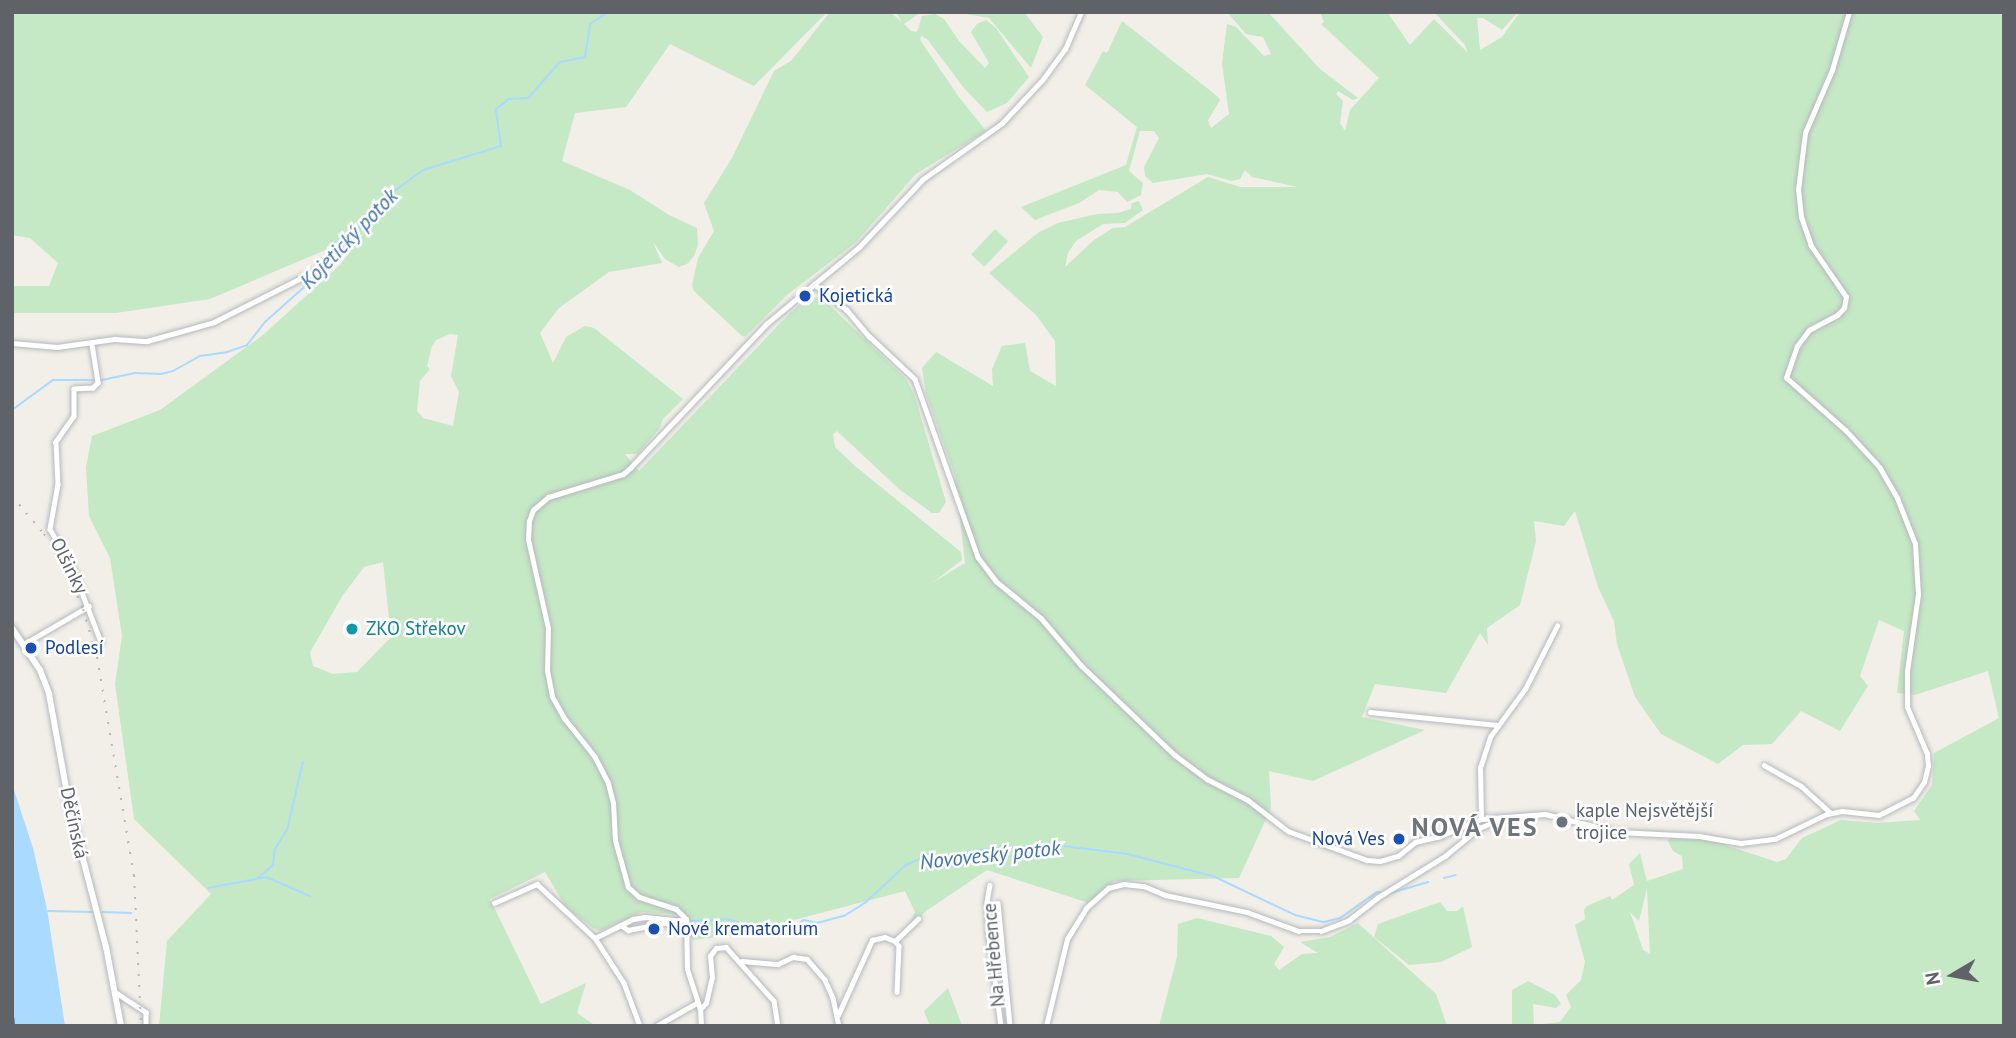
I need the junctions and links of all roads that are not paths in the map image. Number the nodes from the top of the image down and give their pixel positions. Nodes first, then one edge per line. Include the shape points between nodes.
1 (1081, 12) edge
2 (1849, 12) edge
3 (315, 271) dead end
4 (814, 284) junction
5 (12, 343) edge
6 (92, 344) junction
7 (89, 606) junction
8 (1557, 626) dead end
9 (12, 628) edge
10 (101, 642) dead end
11 (24, 644) junction
12 (1370, 712) dead end
13 (1497, 725) junction
14 (1764, 765) dead end
15 (1831, 813) junction
16 (1481, 819) junction
17 (1501, 820) junction
18 (990, 885) dead end
19 (495, 903) dead end
20 (998, 903) dead end
21 (686, 919) junction
22 (918, 919) dead end
23 (674, 920) junction
24 (620, 924) junction
25 (595, 938) junction
26 (895, 941) junction
27 (741, 961) junction
28 (115, 992) junction
29 (897, 992) dead end
30 (699, 1005) junction
31 (838, 1016) junction
32 (121, 1026) edge
33 (146, 1026) edge
34 (640, 1026) edge
35 (656, 1026) edge
36 (701, 1026) edge
37 (778, 1026) edge
38 (839, 1026) edge
39 (1001, 1026) edge
40 (1010, 1026) edge
41 (1046, 1026) edge

1 - 4 street via 1065,49 1002,123 923,179 859,247
2 - 15 street via 1832,70 1805,133 1798,190 1811,246 1846,298 1837,315 1809,330 1797,346 1786,378 1880,468 1915,544 1918,596 1907,671 1907,707 1928,766 1920,790 1897,807 1879,815
3 - 6 street via 198,328 147,341
4 - 16 street via 847,310 915,379 978,557 996,581 1041,618 1081,665 1175,755 1288,831 1367,860 1398,856 1415,842
4 - 21 street via 766,324 623,474 548,497 528,521 548,628 552,696 608,783 615,839 628,887 639,897 676,909
5 - 6 street
6 - 7 street, Olšinky via 98,383 72,392 74,416 56,442 58,484 50,526
7 - 10 street
7 - 11 street
8 - 13 street via 1525,689
9 - 11 main road, Děčínská
11 - 28 main road, Děčínská via 40,670 52,705 70,809
12 - 13 street
13 - 16 street via 1480,768
14 - 15 street via 1801,786
15 - 17 street via 1774,839 1741,844 1699,836 1618,832 1545,814
16 - 17 street
17 - 41 street via 1479,828 1349,920 1321,931 1299,932 1247,912 1165,895 1144,886 1108,888 1086,908 1067,939
18 - 39 street, Na Hřebence via 989,935
19 - 25 street via 537,884
20 - 40 street, Na Hřebence
21 - 23 street
21 - 30 street via 687,969
22 - 26 street
23 - 24 street via 645,917
23 - 24 street via 628,930
24 - 25 street
25 - 34 street via 624,983
26 - 29 street via 901,958
26 - 31 street via 885,937 872,940
27 - 30 street via 726,947 712,952 706,1003
27 - 31 street via 778,964 793,957 807,959 825,980
27 - 37 street via 774,1001
28 - 32 main road, Děčínská
28 - 33 street via 146,1012
30 - 35 street
30 - 36 street
31 - 38 street

